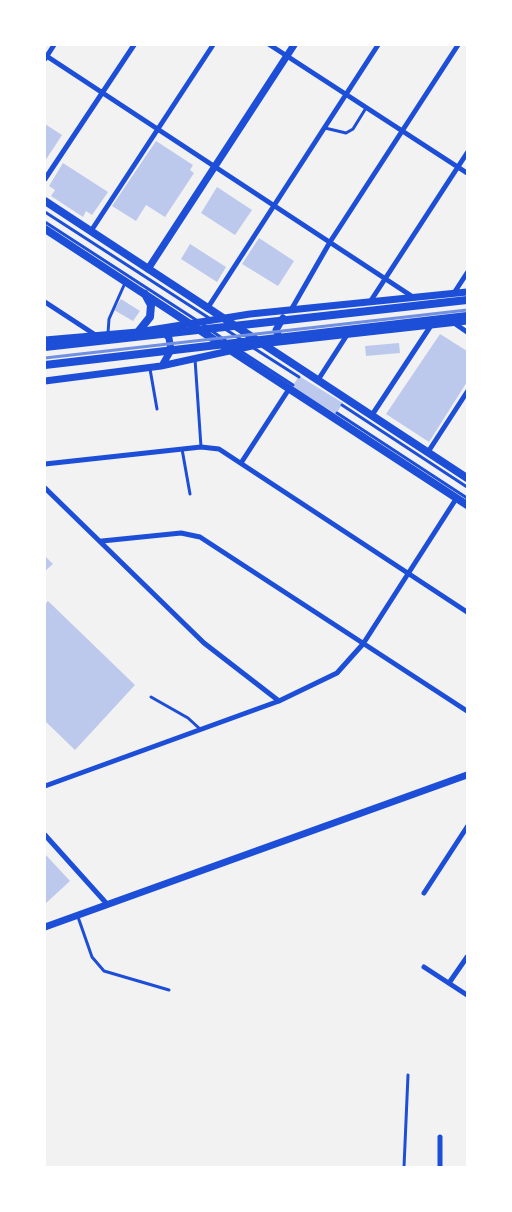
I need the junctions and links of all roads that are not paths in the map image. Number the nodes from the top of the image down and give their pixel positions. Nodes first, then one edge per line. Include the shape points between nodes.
1 (54, 45) edge
2 (134, 45) edge
3 (213, 45) edge
4 (270, 45) edge
5 (294, 45) edge
6 (378, 45) edge
7 (458, 45) edge
8 (46, 56) edge
9 (287, 56) junction
10 (102, 93) junction
11 (346, 95) junction
12 (366, 108) junction
13 (325, 128) junction
14 (158, 129) junction
15 (402, 132) junction
16 (467, 153) edge
17 (215, 167) junction
18 (458, 167) junction
19 (467, 173) edge
20 (45, 179) edge
21 (45, 201) edge
22 (274, 205) junction
23 (45, 212) edge
24 (45, 222) edge
25 (45, 229) edge
26 (91, 231) junction
27 (330, 242) junction
28 (148, 269) junction
29 (467, 273) edge
30 (386, 278) junction
31 (125, 281) junction
32 (467, 292) edge
33 (454, 293) junction
34 (145, 294) junction
35 (413, 297) junction
36 (467, 300) edge
37 (45, 302) edge
38 (370, 302) junction
39 (207, 309) junction
40 (291, 310) junction
41 (467, 319) edge
42 (218, 321) junction
43 (453, 322) junction
44 (432, 324) junction
45 (198, 325) junction
46 (161, 330) junction
47 (138, 332) junction
48 (467, 332) edge
49 (108, 335) junction
50 (347, 335) junction
51 (97, 336) junction
52 (45, 340) edge
53 (285, 342) junction
54 (261, 344) junction
55 (45, 346) edge
56 (251, 346) junction
57 (233, 348) junction
58 (194, 358) junction
59 (45, 365) edge
60 (161, 366) junction
61 (150, 367) junction
62 (298, 377) dead end
63 (318, 380) junction
64 (45, 381) edge
65 (291, 387) junction
66 (467, 392) edge
67 (342, 405) dead end
68 (157, 409) dead end
69 (337, 413) dead end
70 (372, 415) junction
71 (201, 447) junction
72 (182, 449) junction
73 (428, 452) junction
74 (241, 463) junction
75 (45, 464) edge
76 (467, 477) edge
77 (467, 487) edge
78 (45, 488) edge
79 (190, 494) dead end
80 (467, 498) edge
81 (456, 499) junction
82 (467, 505) edge
83 (102, 541) junction
84 (410, 574) junction
85 (467, 612) edge
86 (363, 644) junction
87 (151, 697) dead end
88 (279, 701) junction
89 (467, 711) edge
90 (201, 730) junction
91 (467, 775) edge
92 (45, 786) edge
93 (466, 830) edge
94 (45, 835) edge
95 (424, 893) dead end
96 (106, 904) junction
97 (77, 915) junction
98 (45, 927) edge
99 (467, 957) edge
100 (424, 967) dead end
101 (450, 983) junction
102 (169, 990) dead end
103 (467, 995) edge
104 (408, 1075) dead end
105 (440, 1137) dead end
106 (404, 1167) edge
107 (440, 1167) edge

1 - 8 street
2 - 10 street
3 - 14 street
4 - 9 street
5 - 9 street
6 - 11 street
7 - 15 street
8 - 10 street
9 - 11 street
9 - 17 street
10 - 14 street
10 - 20 street
11 - 12 street
11 - 13 street
12 - 13 lane via 346,134
12 - 15 street
13 - 22 street
14 - 17 street
14 - 26 street
15 - 18 street
15 - 27 street
16 - 18 street
17 - 22 street
17 - 28 street
18 - 19 street
18 - 30 street
21 - 26 main road
22 - 27 street
22 - 39 street
23 - 42 lane
24 - 45 lane
25 - 31 main road
26 - 28 main road
27 - 30 street
27 - 40 street
28 - 39 main road
29 - 33 street
30 - 35 street
30 - 38 street
31 - 34 main road
31 - 49 lane via 109,318
32 - 33 street
33 - 35 street
34 - 45 main road
34 - 47 main road via 151,305 150,317
35 - 38 street
36 - 55 main road
37 - 51 street
38 - 40 street
39 - 42 main road
40 - 42 street
40 - 53 street via 276,330 278,338
41 - 43 street
41 - 59 main road
42 - 45 street
42 - 54 main road
42 - 56 lane
43 - 44 street
43 - 48 street
44 - 50 street
44 - 70 street
45 - 46 street
45 - 57 main road
46 - 47 street
46 - 60 street via 169,338 171,351
47 - 49 street
49 - 51 street
50 - 53 street
50 - 63 street
51 - 52 street
53 - 54 street
54 - 56 street
54 - 63 main road
56 - 57 street
56 - 62 lane
57 - 58 street
57 - 65 main road
58 - 60 street
58 - 71 lane
60 - 61 street
61 - 64 street
61 - 68 lane
63 - 70 main road
65 - 74 street
65 - 81 main road
66 - 73 street
67 - 77 lane
69 - 80 lane
70 - 73 main road
71 - 72 street
71 - 74 street via 219,449
72 - 75 street
72 - 79 lane
73 - 76 main road
74 - 84 street
78 - 83 street
81 - 82 main road
81 - 84 street
83 - 86 street via 191,534
83 - 88 street via 204,643
84 - 85 street
84 - 86 street
86 - 88 street via 337,673
86 - 89 street
87 - 90 lane
88 - 90 street
90 - 92 street
91 - 96 street
93 - 95 street
94 - 96 street
96 - 97 street
97 - 98 street
97 - 102 lane via 92,957 104,971
99 - 101 street
100 - 101 street
101 - 103 street
104 - 106 lane
105 - 107 street

